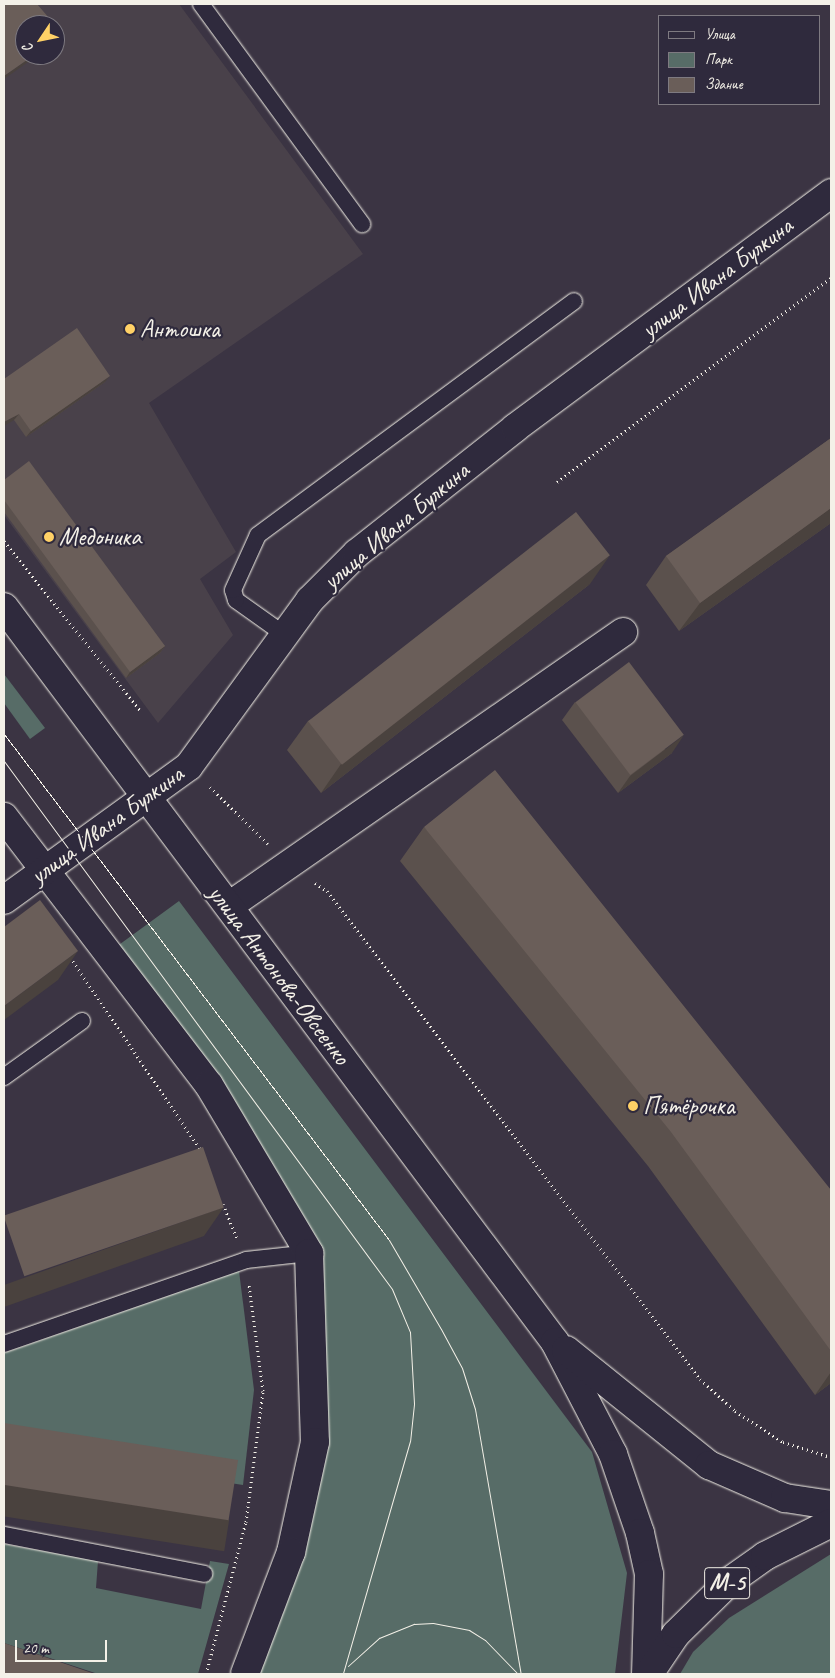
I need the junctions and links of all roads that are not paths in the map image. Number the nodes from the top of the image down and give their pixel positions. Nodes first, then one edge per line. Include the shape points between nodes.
1 (201, 4) edge
2 (831, 193) edge
3 (362, 224) dead end
4 (574, 301) dead end
5 (4, 607) edge
6 (623, 632) dead end
7 (285, 635) junction
8 (147, 799) junction
9 (4, 817) edge
10 (46, 872) junction
11 (4, 900) edge
12 (229, 906) junction
13 (82, 1021) dead end
14 (4, 1078) edge
15 (309, 1253) junction
16 (555, 1342) junction
17 (4, 1344) edge
18 (831, 1505) edge
19 (831, 1523) edge
20 (4, 1535) edge
21 (204, 1574) dead end
22 (245, 1674) edge
23 (647, 1674) edge

1 - 3 lane
2 - 7 street, улица Ивана Булкина via 515,428 357,553 310,600
4 - 7 lane via 258,535 233,590 236,600
5 - 8 street, улица Антонова-Овсеенко
6 - 12 street
7 - 8 street, улица Ивана Булкина via 189,766
8 - 10 street, улица Ивана Булкина
8 - 12 street, улица Антонова-Овсеенко
9 - 10 street
10 - 11 street, улица Ивана Булкина
10 - 15 street via 209,1085
12 - 16 street, улица Антонова-Овсеенко
13 - 14 lane
15 - 17 lane via 246,1260
15 - 22 street via 315,1442 291,1552
16 - 18 street, улица Антонова-Овсеенко via 709,1465 785,1498
16 - 23 street, улица Антонова-Овсеенко via 613,1454 640,1533 649,1574
19 - 23 street, М-5 via 772,1552 730,1581 676,1634
20 - 21 lane

